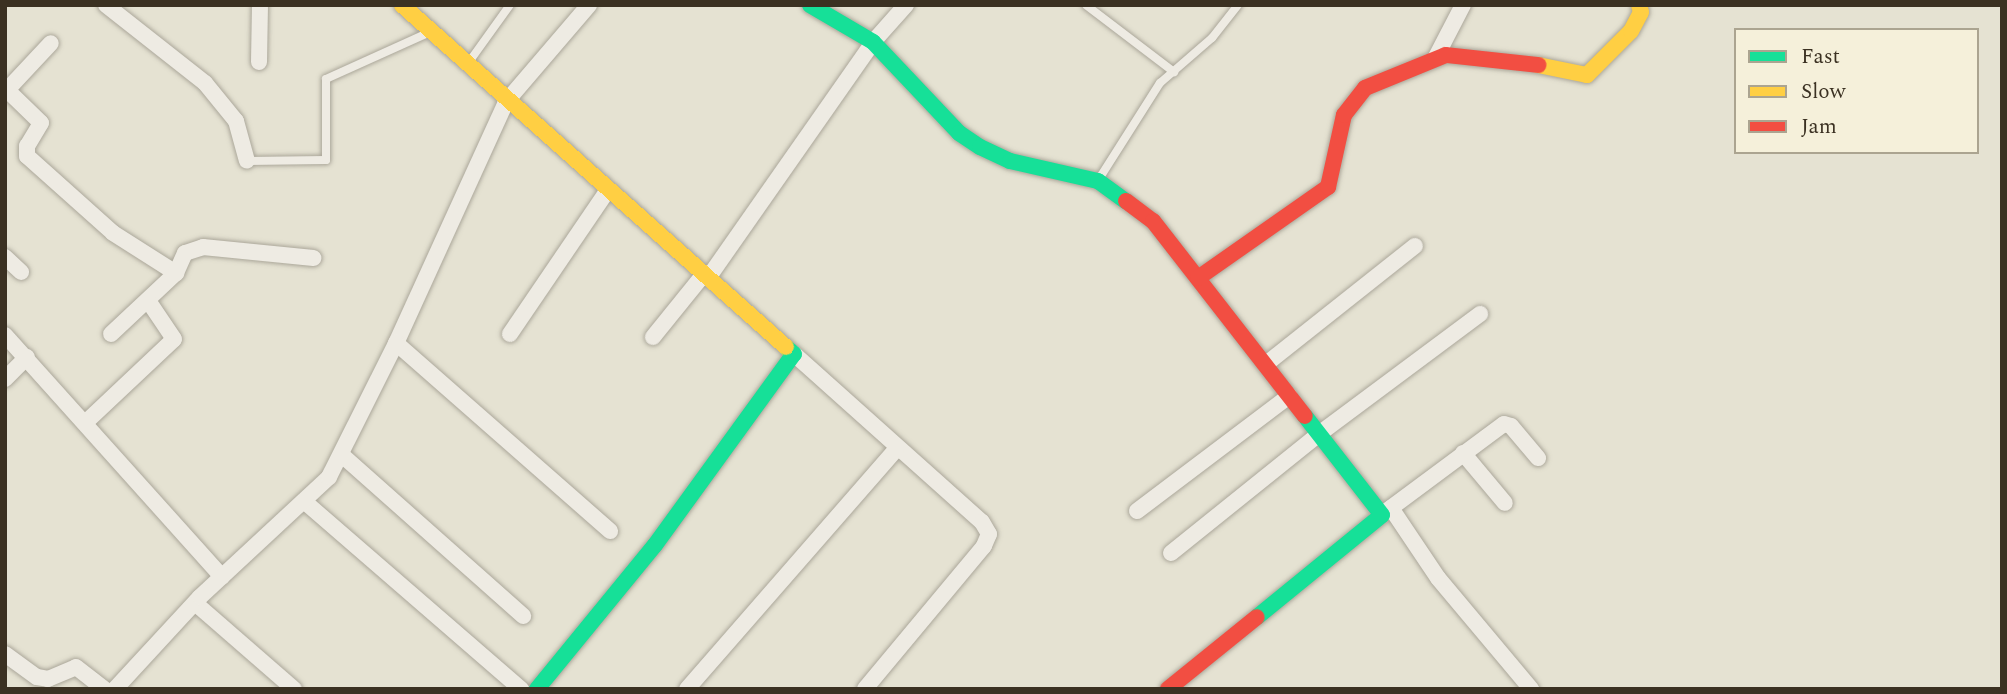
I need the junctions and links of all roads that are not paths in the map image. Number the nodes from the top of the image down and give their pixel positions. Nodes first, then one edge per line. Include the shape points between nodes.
1 (106, 5) edge
2 (260, 5) edge
3 (402, 5) edge
4 (510, 5) edge
5 (589, 5) edge
6 (810, 5) edge
7 (906, 5) edge
8 (1086, 5) edge
9 (1238, 5) edge
10 (1463, 5) edge
11 (1639, 5) edge
12 (430, 32) junction
13 (873, 42) junction
14 (51, 43) dead end
15 (1436, 57) junction
16 (259, 62) dead end
17 (467, 64) junction
18 (1174, 72) junction
19 (6, 89) edge
20 (506, 102) junction
21 (247, 162) joint
22 (1098, 181) junction
23 (608, 190) junction
24 (1415, 246) dead end
25 (5, 257) edge
26 (313, 258) dead end
27 (21, 272) dead end
28 (176, 273) junction
29 (706, 276) junction
30 (1198, 278) junction
31 (149, 302) junction
32 (1480, 314) dead end
33 (111, 334) dead end
34 (510, 334) dead end
35 (5, 335) edge
36 (653, 337) dead end
37 (396, 343) junction
38 (794, 354) junction
39 (27, 357) junction
40 (1266, 364) junction
41 (5, 379) edge
42 (1289, 396) junction
43 (85, 424) junction
44 (1319, 434) junction
45 (895, 449) junction
46 (1463, 453) junction
47 (343, 456) junction
48 (1538, 458) dead end
49 (305, 502) junction
50 (1505, 503) dead end
51 (1138, 511) dead end
52 (1387, 512) junction
53 (610, 531) dead end
54 (1171, 553) dead end
55 (222, 577) junction
56 (195, 603) junction
57 (523, 616) dead end
58 (5, 654) edge
59 (104, 689) edge
60 (115, 689) edge
61 (294, 689) edge
62 (521, 689) edge
63 (537, 689) edge
64 (687, 689) edge
65 (865, 689) edge
66 (1168, 689) edge
67 (1531, 689) edge

1 - 21 street via 205,83 236,121
2 - 16 street
3 - 12 street
4 - 17 lane
5 - 20 street
6 - 13 street
7 - 13 street
8 - 18 lane
9 - 18 lane via 1212,38
10 - 15 street
11 - 15 street via 1641,12 1631,31 1587,75 1494,57
12 - 17 street
12 - 21 lane via 326,79 326,160
13 - 22 street via 959,133 980,147 1010,161
13 - 29 street
14 - 19 street
15 - 30 street via 1356,94 1344,115 1328,187
17 - 20 street
18 - 22 lane via 1160,83
19 - 28 street via 41,123 27,146 27,156 113,233
20 - 23 street
20 - 37 street
22 - 30 street via 1153,221
23 - 29 street
23 - 34 street
24 - 40 street
25 - 27 street
26 - 28 street via 203,247 185,253
28 - 31 street
29 - 36 street
29 - 38 street
30 - 40 street
31 - 33 street
31 - 43 street via 174,339
32 - 44 street
35 - 39 street
37 - 47 street
37 - 53 street
38 - 45 street
38 - 63 street via 655,545
39 - 41 street
39 - 43 street
40 - 42 street
42 - 44 street
42 - 51 street
43 - 55 street
44 - 52 street
44 - 54 street
45 - 64 street
45 - 65 street via 982,522 989,534 984,546
46 - 48 street via 1507,423
46 - 50 street
46 - 52 street
47 - 49 street
47 - 57 street
49 - 55 street
49 - 62 street
52 - 66 street
52 - 67 street
55 - 56 street
56 - 60 street
56 - 61 street
58 - 59 street via 37,677 48,679 76,667

